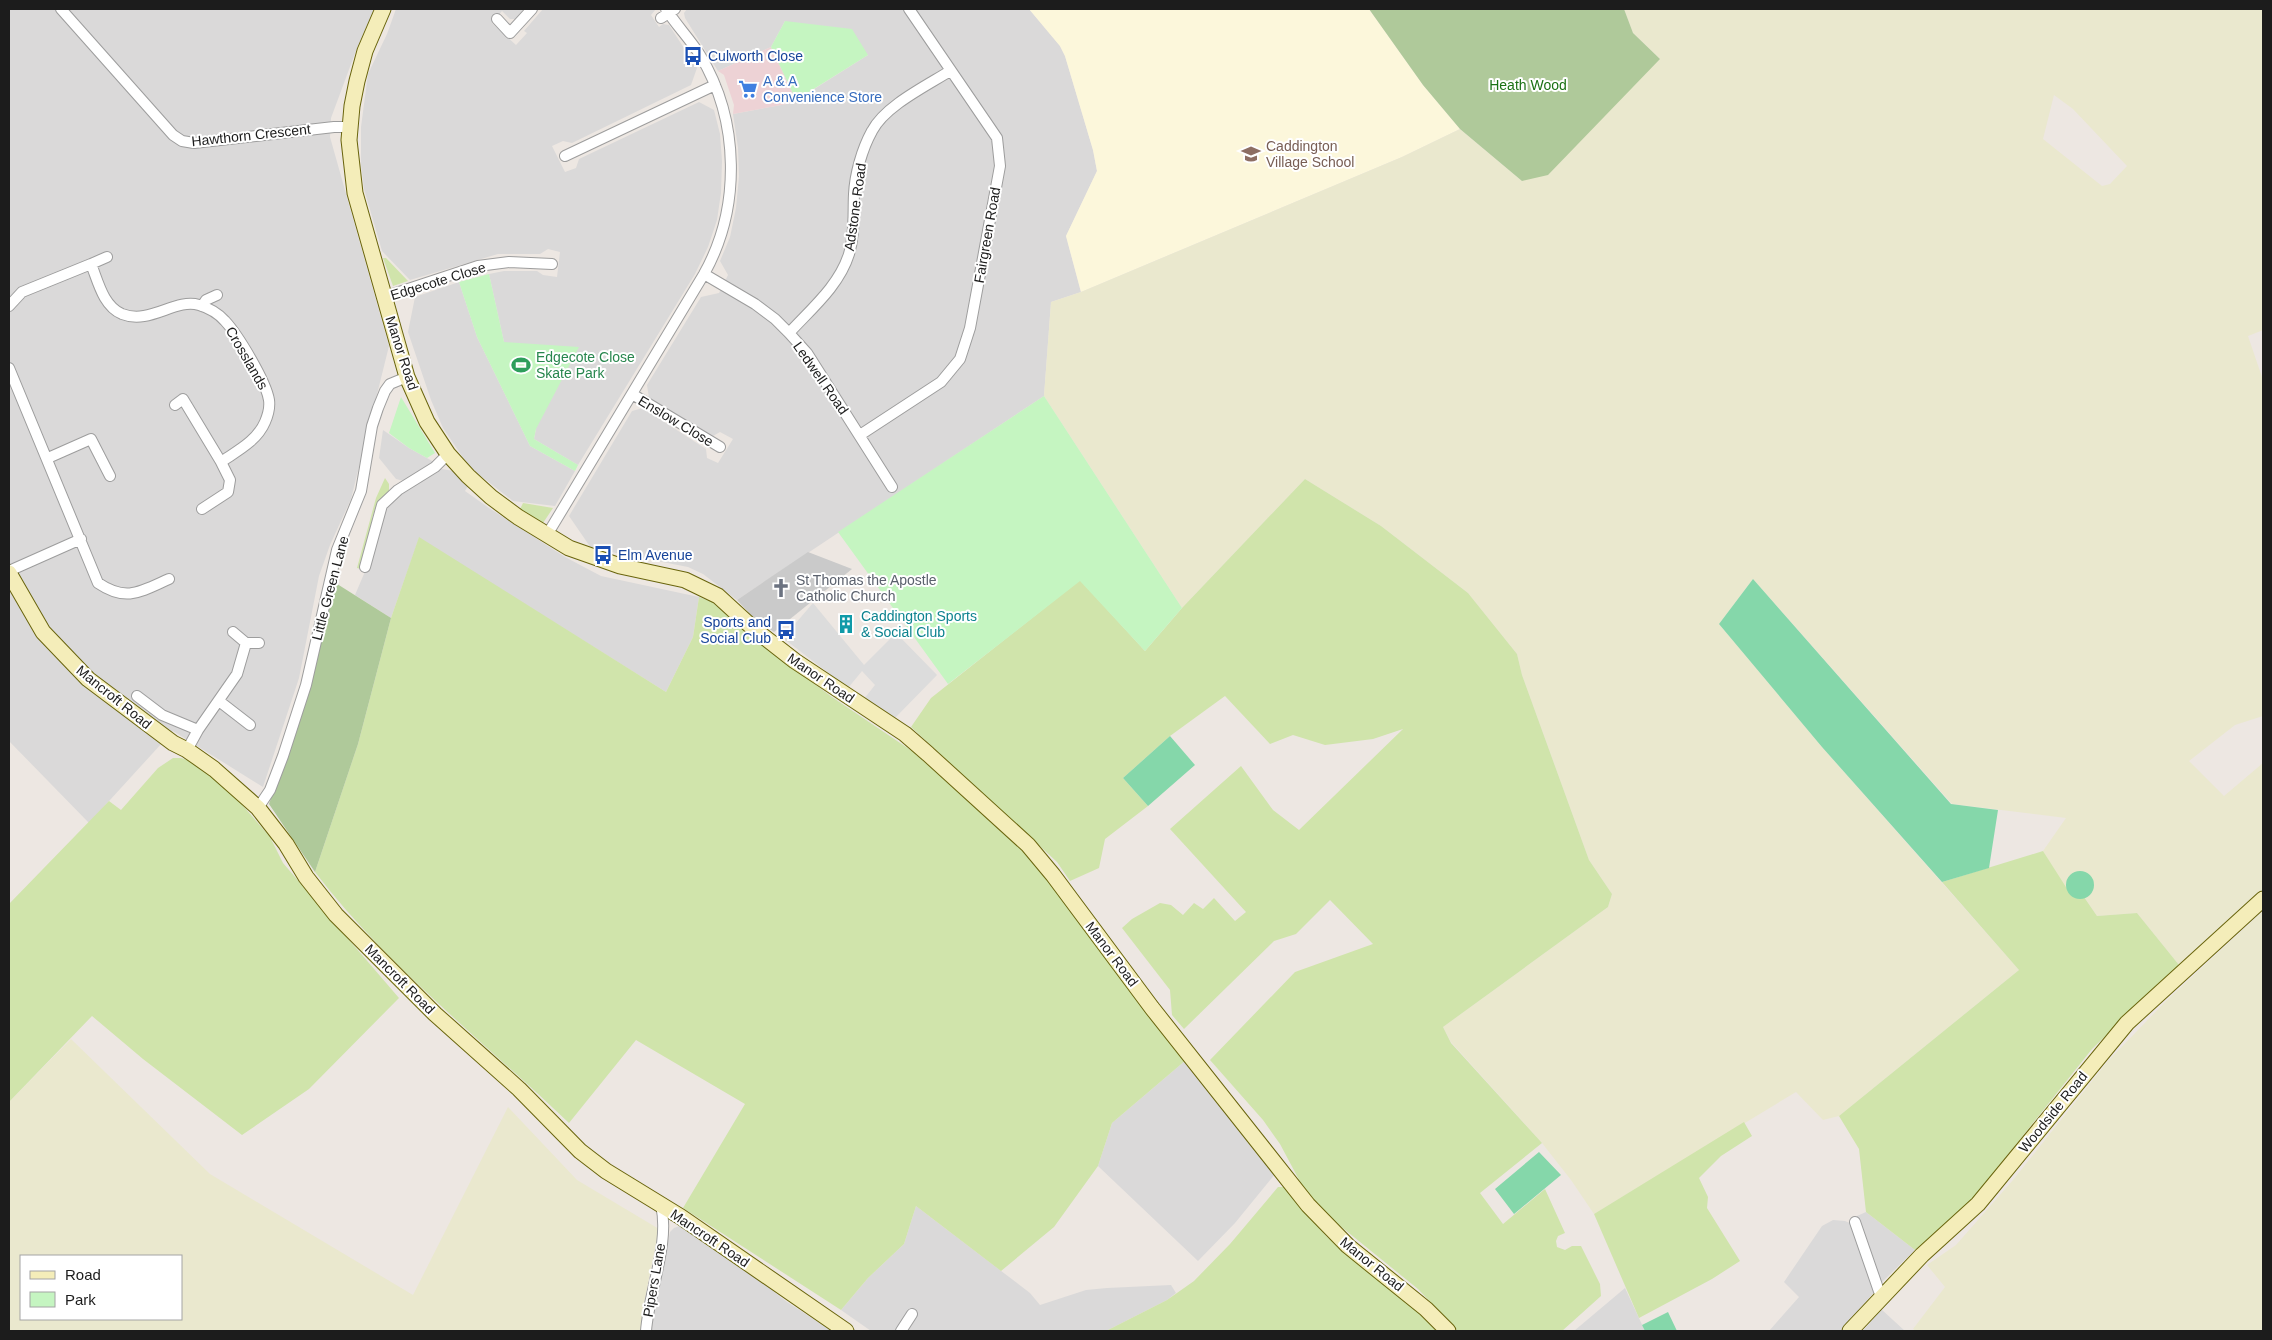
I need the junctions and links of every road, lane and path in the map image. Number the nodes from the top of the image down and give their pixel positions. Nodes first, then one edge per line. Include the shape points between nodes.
1 (61, 9) edge
2 (383, 9) edge
3 (532, 9) edge
4 (909, 9) edge
5 (668, 12) edge
6 (497, 19) dead end
7 (950, 71) junction
8 (715, 85) junction
9 (350, 127) junction
10 (565, 156) dead end
11 (107, 257) dead end
12 (91, 264) junction
13 (552, 264) dead end
14 (704, 274) junction
15 (217, 295) dead end
16 (384, 297) junction
17 (9, 306) edge
18 (202, 306) junction
19 (789, 333) junction
20 (9, 368) edge
21 (407, 377) junction
22 (632, 394) junction
23 (183, 399) dead end
24 (860, 435) junction
25 (720, 447) dead end
26 (448, 454) junction
27 (48, 458) junction
28 (221, 462) junction
29 (110, 476) dead end
30 (892, 487) dead end
31 (202, 509) dead end
32 (547, 535) junction
33 (81, 539) junction
34 (365, 568) dead end
35 (9, 572) edge
36 (169, 579) dead end
37 (234, 632) dead end
38 (246, 643) junction
39 (259, 643) dead end
40 (137, 696) dead end
41 (219, 701) junction
42 (250, 725) dead end
43 (198, 730) junction
44 (187, 750) junction
45 (258, 808) junction
46 (2263, 899) edge
47 (661, 1205) junction
48 (680, 1217) junction
49 (1855, 1222) dead end
50 (664, 1228) junction
51 (1881, 1297) junction
52 (912, 1314) dead end
53 (646, 1331) edge
54 (846, 1331) edge
55 (901, 1331) edge
56 (1448, 1331) edge
57 (1850, 1331) edge

1 - 9 street, Hawthorn Crescent via 173,135 182,141 194,143
2 - 9 street, Manor Road via 359,69
3 - 6 street via 510,33
4 - 7 street, Fairgreen Road
5 - 8 street via 700,56
7 - 19 street, Adstone Road via 887,112 872,130 862,155 854,191 854,232 848,256 836,282
7 - 24 street, Fairgreen Road via 997,138 1000,166 970,328 960,359 941,382
8 - 10 street
8 - 14 street via 729,137 730,182 724,225
9 - 16 street, Manor Road via 350,161 355,193
11 - 12 street
12 - 17 street via 22,292
12 - 18 street via 104,297 121,314 146,316 191,304
13 - 16 street, Edgecote Close via 509,262 478,266
14 - 19 street, Ledwell Road via 755,304
14 - 22 street
15 - 18 street
16 - 21 street, Manor Road
18 - 28 street, Crosslands via 217,314 231,328 260,376 269,402 265,423 256,436
19 - 24 street, Ledwell Road via 807,353
20 - 27 street
21 - 26 street, Manor Road via 427,422
21 - 45 street, Little Green Lane via 390,384 378,408 361,491 338,550 306,685 270,790
22 - 25 street, Enslow Close
22 - 32 street
23 - 28 street
24 - 30 street, Ledwell Road
26 - 32 street, Manor Road via 491,497
26 - 34 street via 382,505
27 - 29 street via 91,438
27 - 33 street
28 - 31 street via 230,480 228,492
32 - 56 street, Manor Road via 596,559 685,580 706,589 795,661 905,734 928,754 1028,845 1308,1205 1348,1246 1411,1296
33 - 35 street
33 - 36 street via 98,583 112,592 134,593
35 - 44 street, Mancroft Road via 43,632 88,679
37 - 38 street
38 - 39 street
38 - 41 street via 237,674
40 - 43 street via 162,715
41 - 42 street
41 - 43 street
43 - 44 street
44 - 45 street, Mancroft Road
45 - 47 street, Mancroft Road via 336,915 434,1014 518,1089 580,1151
46 - 51 street, Woodside Road via 2127,1023 1978,1204
47 - 48 street, Mancroft Road
47 - 50 street, Pipers Lane
48 - 50 street, Pipers Lane
48 - 54 street, Mancroft Road
49 - 51 street
50 - 53 street, Pipers Lane
51 - 57 street, Woodside Road
52 - 55 street

